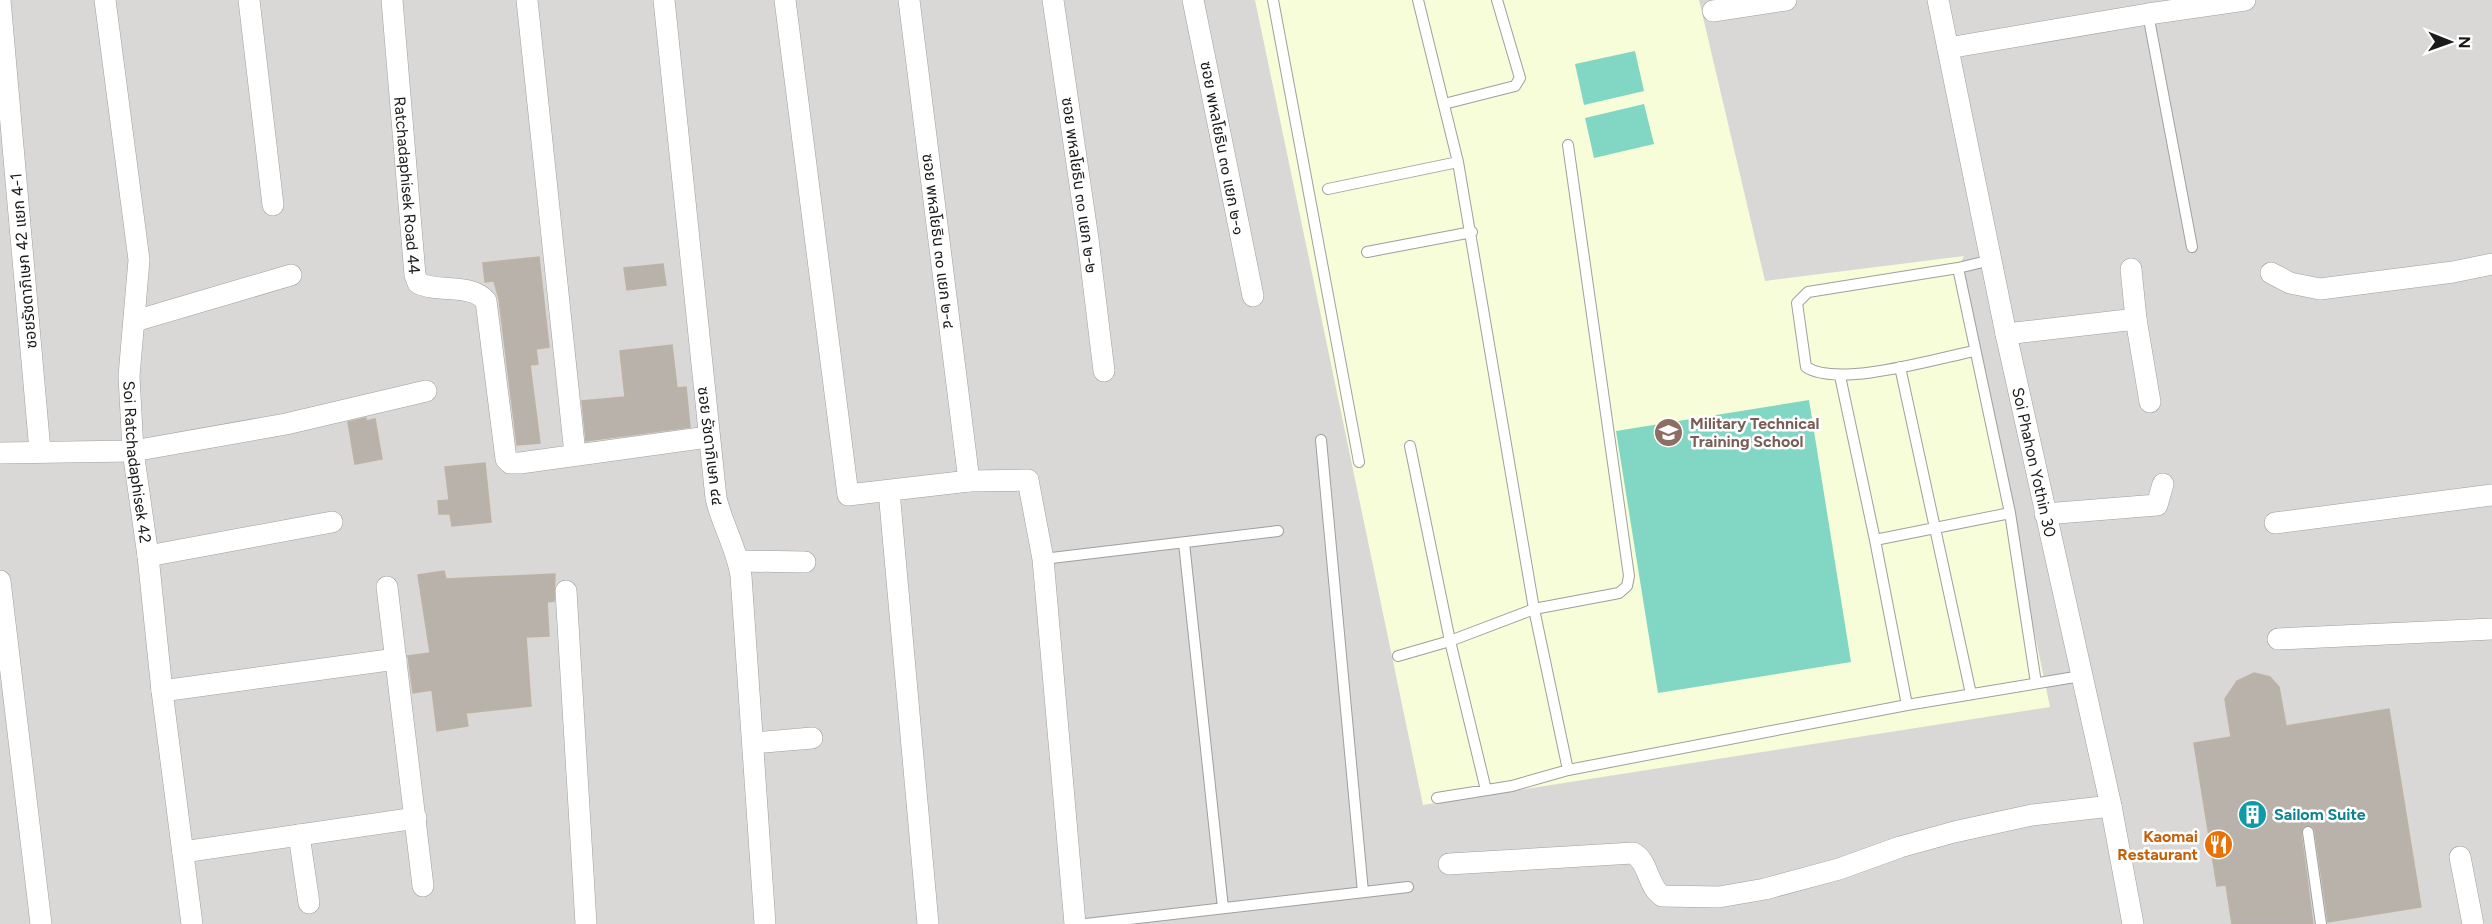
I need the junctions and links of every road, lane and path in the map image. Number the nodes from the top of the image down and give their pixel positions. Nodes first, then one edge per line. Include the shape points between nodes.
1 (0, 0) edge
2 (105, 0) edge
3 (249, 0) edge
4 (392, 0) edge
5 (527, 0) edge
6 (664, 0) edge
7 (785, 0) edge
8 (909, 0) edge
9 (1053, 0) edge
10 (1193, 0) edge
11 (1273, 0) edge
12 (1418, 0) edge
13 (1497, 0) edge
14 (1786, 0) edge
15 (1938, 0) edge
16 (2245, 0) edge
17 (1713, 11) dead end
18 (2148, 14) junction
19 (1948, 48) junction
20 (1444, 105) junction
21 (1568, 145) dead end
22 (1458, 162) junction
23 (1328, 189) dead end
24 (273, 205) dead end
25 (1472, 232) junction
26 (2192, 247) dead end
27 (1367, 252) dead end
28 (1991, 260) junction
29 (2492, 264) edge
30 (1958, 268) junction
31 (2131, 269) dead end
32 (2271, 273) dead end
33 (291, 275) dead end
34 (1253, 296) dead end
35 (2136, 319) junction
36 (135, 321) junction
37 (2006, 334) junction
38 (1974, 351) junction
39 (1900, 367) junction
40 (1104, 370) dead end
41 (1840, 376) junction
42 (426, 391) dead end
43 (2150, 402) dead end
44 (708, 437) junction
45 (1322, 440) dead end
46 (1410, 446) dead end
47 (40, 451) junction
48 (133, 451) junction
49 (0, 453) edge
50 (575, 454) junction
51 (1359, 462) dead end
52 (969, 481) junction
53 (2163, 484) dead end
54 (889, 490) junction
55 (2492, 495) edge
56 (2010, 513) junction
57 (2045, 514) junction
58 (332, 522) dead end
59 (2275, 523) dead end
60 (1935, 528) junction
61 (1278, 531) dead end
62 (1875, 540) junction
63 (1184, 543) junction
64 (148, 556) junction
65 (1043, 559) junction
66 (739, 561) junction
67 (805, 562) dead end
68 (0, 581) edge
69 (387, 587) dead end
70 (566, 591) dead end
71 (1534, 609) junction
72 (2492, 629) edge
73 (2277, 639) dead end
74 (1450, 641) junction
75 (1398, 656) dead end
76 (396, 659) junction
77 (2081, 676) junction
78 (2036, 683) junction
79 (162, 692) junction
80 (1971, 694) junction
81 (1907, 705) junction
82 (812, 738) dead end
83 (754, 743) junction
84 (1568, 770) junction
85 (1486, 790) junction
86 (1437, 798) dead end
87 (2110, 806) junction
88 (416, 818) junction
89 (2308, 832) dead end
90 (299, 835) junction
91 (183, 852) junction
92 (2460, 857) dead end
93 (1449, 864) dead end
94 (423, 886) dead end
95 (1408, 887) dead end
96 (1363, 892) junction
97 (309, 903) dead end
98 (1222, 908) junction
99 (41, 924) edge
100 (192, 924) edge
101 (586, 924) edge
102 (765, 924) edge
103 (928, 924) edge
104 (1075, 924) edge
105 (1086, 924) edge
106 (2133, 924) edge
107 (2321, 924) edge
108 (2473, 924) edge

1 - 47 street, ซอยรัชดาภิเษก 42 แยก 4-1
2 - 36 street, Soi Ratchadaphisek 42 via 139,260
3 - 24 street
4 - 50 street, Ratchadaphisek Road 44 via 418,283 428,288 473,292 486,301 506,459 520,463
5 - 50 street
6 - 44 street, ซอย รัชดาภิเษก ๔๔
7 - 54 street via 848,495
8 - 52 street, ซอย พหลโยธิน ๓๐ แยก ๒-๔
9 - 40 street, ซอย พหลโยธิน ๓๐ แยก ๒-๒
10 - 34 street, ซอย พหลโยธิน ๓๐ แยก ๒-๑
11 - 51 lane
12 - 20 lane
13 - 20 lane via 1519,82
14 - 17 street
15 - 19 street, Soi Phahon Yothin 30
16 - 18 street
18 - 19 street
18 - 26 lane
19 - 28 street, Soi Phahon Yothin 30
20 - 22 lane
21 - 71 lane via 1629,576 1627,586 1619,592
22 - 23 lane
22 - 25 lane
25 - 27 lane
25 - 71 lane
28 - 30 lane
28 - 37 street, Soi Phahon Yothin 30
29 - 32 street via 2320,289 2290,283
30 - 38 lane
30 - 41 lane via 1802,296 1797,303 1806,367 1815,374
31 - 35 street
33 - 36 street
35 - 37 street
35 - 43 street
36 - 48 street, Soi Ratchadaphisek 42 via 129,376
37 - 57 street, Soi Phahon Yothin 30
38 - 39 lane
38 - 56 lane
39 - 41 lane
39 - 60 lane
41 - 62 lane
42 - 48 street via 286,424
44 - 50 street, Ratchadaphisek Road 44
44 - 66 street, ซอย รัชดาภิเษก ๔๔ via 720,517
45 - 96 lane
46 - 74 lane
47 - 48 street
47 - 49 street
48 - 64 street, Soi Ratchadaphisek 42
52 - 54 street
52 - 65 street via 1028,480
53 - 57 street via 2157,505
54 - 103 street
55 - 59 street
56 - 60 lane
56 - 78 lane
57 - 77 street, Soi Phahon Yothin 30
58 - 64 street
60 - 62 lane
60 - 80 lane
61 - 63 lane
62 - 81 lane
63 - 65 lane
63 - 98 lane
64 - 79 street, Soi Ratchadaphisek 42
65 - 104 street
66 - 67 street
66 - 83 street, ซอย รัชดาภิเษก ๔๔
68 - 99 street
69 - 76 street
70 - 101 street
71 - 74 lane
71 - 84 lane
72 - 73 street
74 - 75 lane
74 - 85 lane
76 - 79 street
76 - 88 street
77 - 78 lane
77 - 87 street, Soi Phahon Yothin 30
78 - 80 lane
79 - 91 street, Soi Ratchadaphisek 42
80 - 81 lane
81 - 84 lane
82 - 83 street
83 - 102 street, ซอย รัชดาภิเษก ๔๔
84 - 85 lane
85 - 86 lane
87 - 93 street via 2032,815 1954,832 1839,869 1719,897 1662,896 1639,856 1633,853
87 - 106 street, Soi Phahon Yothin 30
88 - 90 street
88 - 94 street
89 - 107 lane
90 - 91 street
90 - 97 street
91 - 100 street, Soi Ratchadaphisek 42
92 - 108 street
95 - 96 lane
96 - 98 lane
98 - 105 lane

